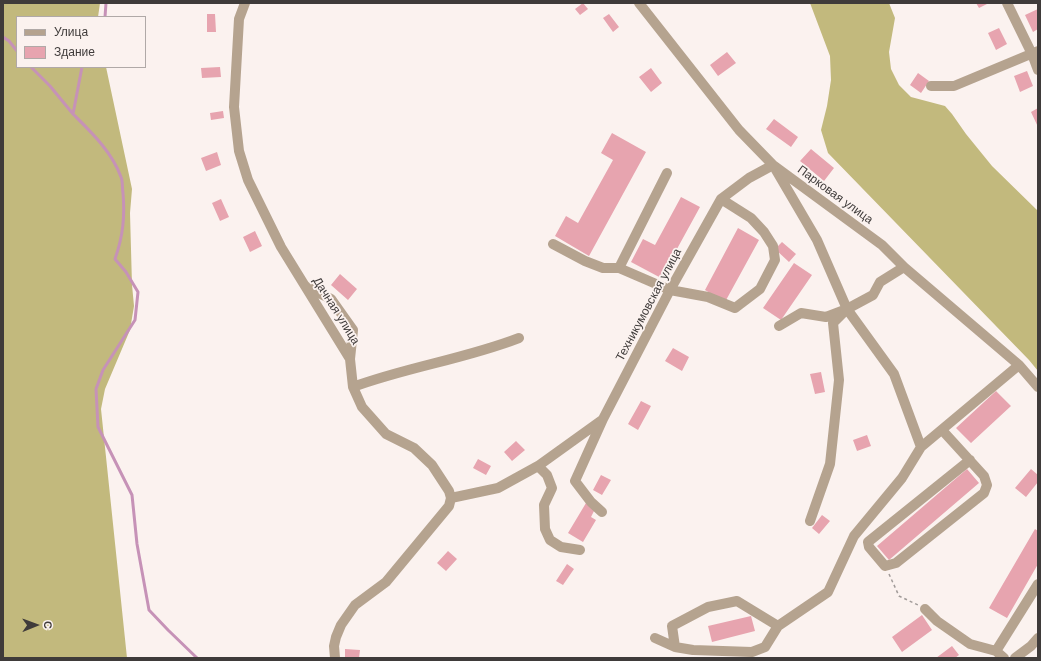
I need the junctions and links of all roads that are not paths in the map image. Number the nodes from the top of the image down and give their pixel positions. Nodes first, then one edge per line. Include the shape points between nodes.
1 (244, 3) edge
2 (639, 3) edge
3 (1007, 3) edge
4 (1035, 52) edge
5 (1038, 70) edge
6 (931, 86) dead end
7 (773, 165) junction
8 (667, 173) dead end
9 (721, 199) junction
10 (554, 244) dead end
11 (904, 267) junction
12 (619, 268) junction
13 (305, 286) junction
14 (670, 290) junction
15 (847, 309) junction
16 (779, 326) dead end
17 (519, 338) dead end
18 (350, 359) junction
19 (1019, 365) junction
20 (353, 387) junction
21 (1038, 387) edge
22 (604, 419) junction
23 (942, 430) junction
24 (921, 447) junction
25 (970, 460) junction
26 (538, 466) junction
27 (451, 498) junction
28 (602, 512) dead end
29 (810, 520) dead end
30 (580, 550) dead end
31 (1038, 584) edge
32 (925, 609) road end
33 (778, 626) junction
34 (655, 638) dead end
35 (1038, 638) edge
36 (674, 647) junction
37 (1000, 654) edge
38 (335, 658) edge
39 (1015, 658) edge

1 - 13 street, Дачная улица via 239,19 234,107 239,151 248,180 281,247
2 - 7 street, Парковая улица via 738,130
3 - 4 street
4 - 5 street
4 - 6 street via 954,86
7 - 9 street, Техникумовская улица via 749,178
7 - 11 street, Парковая улица via 882,245
7 - 15 street via 817,240
8 - 12 street
9 - 14 street, Техникумовская улица
9 - 14 street via 751,218 773,246 775,260 760,289 735,308 708,297
10 - 12 street via 603,268
11 - 15 street via 880,282 873,295
11 - 19 street, Парковая улица
12 - 14 street
13 - 18 street, Дачная улица
13 - 18 street via 330,299 353,330
14 - 22 street, Техникумовская улица
15 - 16 street via 826,317 801,313
15 - 24 street via 894,374
15 - 29 street via 833,323 839,380 830,464
17 - 20 street via 493,348
18 - 20 street, Дачная улица
19 - 21 street, Парковая улица
19 - 23 street
20 - 27 street, Дачная улица via 362,407 386,434 414,448 432,465 450,491
22 - 26 street
22 - 28 street, Техникумовская улица via 575,481
23 - 24 street
23 - 25 street
24 - 33 street via 902,478 854,536 828,592
25 - 25 street via 868,542 869,548 885,566 896,563 984,493 984,476
26 - 27 street via 498,488
26 - 30 street via 547,475 552,488 544,505 545,529 550,540 561,547
27 - 38 street via 449,506 386,582 355,605 341,624 334,646
31 - 37 street
32 - 37 street via 937,621 970,644
33 - 36 street via 765,647 752,652
33 - 36 street via 737,602 708,607 672,626
34 - 36 street
35 - 39 street

